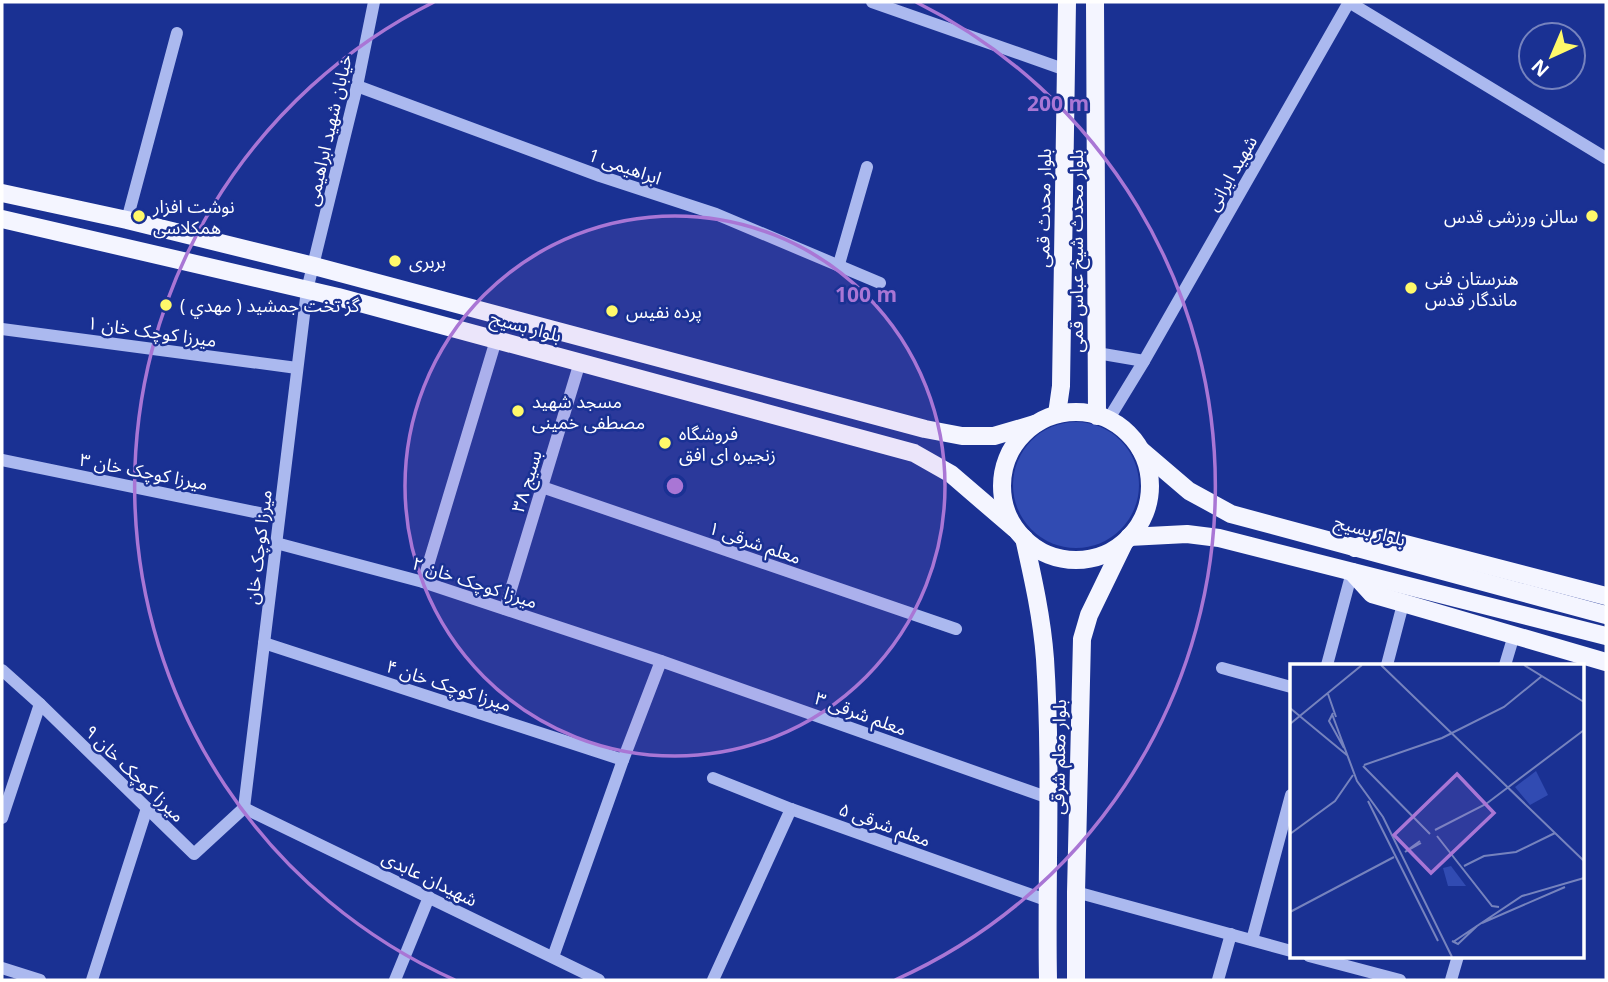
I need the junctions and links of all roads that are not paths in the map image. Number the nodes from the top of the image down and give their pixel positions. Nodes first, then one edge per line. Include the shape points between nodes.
1 (374, 2) edge
2 (872, 2) edge
3 (1067, 2) edge
4 (1095, 2) edge
5 (1349, 2) edge
6 (902, 8) edge
7 (177, 33) dead end
8 (1066, 71) junction
9 (357, 86) junction
10 (1606, 158) edge
11 (867, 167) dead end
12 (2, 194) edge
13 (2, 219) edge
14 (127, 220) junction
15 (283, 258) junction
16 (838, 264) junction
17 (314, 265) junction
18 (340, 273) junction
19 (275, 282) junction
20 (880, 283) dead end
21 (307, 289) junction
22 (332, 296) junction
23 (2, 329) edge
24 (496, 340) junction
25 (1097, 353) junction
26 (1144, 361) junction
27 (579, 362) junction
28 (297, 368) junction
29 (1056, 414) junction
30 (1102, 418) junction
31 (1035, 424) junction
32 (1141, 450) junction
33 (2, 460) edge
34 (542, 487) junction
35 (279, 517) junction
36 (1019, 534) junction
37 (1127, 540) junction
38 (276, 542) junction
39 (1355, 548) junction
40 (1352, 572) junction
41 (423, 582) junction
42 (1606, 596) edge
43 (1403, 604) junction
44 (505, 610) junction
45 (1606, 615) edge
46 (956, 629) dead end
47 (1514, 635) junction
48 (1606, 636) edge
49 (264, 643) junction
50 (1588, 656) junction
51 (661, 661) junction
52 (1606, 662) edge
53 (1327, 664) edge
54 (1387, 664) edge
55 (1505, 664) edge
56 (1222, 668) dead end
57 (2, 670) edge
58 (1606, 675) edge
59 (1290, 687) edge
60 (40, 704) junction
61 (623, 760) junction
62 (713, 778) dead end
63 (1049, 798) junction
64 (1290, 803) edge
65 (147, 808) junction
66 (244, 808) junction
67 (791, 809) junction
68 (2, 818) edge
69 (1076, 892) junction
70 (429, 897) junction
71 (1046, 900) junction
72 (1231, 934) junction
73 (1252, 940) junction
74 (1290, 951) edge
75 (553, 957) junction
76 (1318, 958) edge
77 (1457, 958) edge
78 (2, 968) edge
79 (40, 980) edge
80 (92, 980) edge
81 (395, 980) edge
82 (600, 980) edge
83 (713, 980) edge
84 (1048, 980) edge
85 (1076, 980) edge
86 (1218, 980) edge
87 (1400, 980) edge
88 (1451, 980) edge

1 - 9 street, خیابان شهید ابراهیمی
2 - 6 street
3 - 8 main road, بلوار محدث قمی
4 - 25 main road, بلوار محدث شیخ عباس قمی
5 - 10 street
5 - 26 street, شهید ایرانی
6 - 8 street
7 - 14 street
8 - 29 main road, بلوار محدث قمی via 1061,386
9 - 16 street, ابراهیمی 1 via 716,214
9 - 17 street, خیابان شهید ابراهیمی
11 - 16 street
12 - 14 main road, بلوار بسیج
13 - 19 main road, بلوار بسیج
14 - 15 main road, بلوار بسیج
15 - 17 main road, بلوار بسیج
15 - 19 main road via 290,273
16 - 20 street, ابراهیمی 1
17 - 18 main road, بلوار بسیج
17 - 21 street, خیابان شهید ابراهیمی
18 - 22 main road via 326,282
18 - 31 main road, بلوار بسیج via 925,429 994,436
19 - 21 main road, بلوار بسیج
21 - 22 main road, بلوار بسیج
21 - 28 street, میرزا کوچک خان
22 - 24 main road, بلوار بسیج
23 - 28 street, میرزا کوچک خان ۱
24 - 27 main road, بلوار بسیج
24 - 41 street
25 - 26 street
25 - 30 main road, بلوار محدث شیخ عباس قمی
26 - 30 street, شهید ایرانی
27 - 34 street, بسیج ۳۸
27 - 36 main road, بلوار بسیج via 914,453 951,474
28 - 35 street, میرزا کوچک خان
29 - 30 main road via 1081,412
29 - 31 main road
30 - 32 main road via 1125,430
31 - 36 main road via 1017,440 1006,460 1001,484 1004,508
32 - 37 main road via 1149,474 1149,499 1140,524
32 - 39 main road, بلوار بسیج via 1189,491 1231,514
33 - 35 street, میرزا کوچک خان ۳
34 - 44 street, بسیج ۳۸
34 - 46 street, معلم شرقی ۱
35 - 38 street, میرزا کوچک خان
36 - 37 main road via 1055,557 1079,561 1103,556
36 - 63 main road, بلوار معلم شرقی via 1038,604 1045,657
37 - 40 main road via 1187,534 1219,538
37 - 69 main road, بلوار معلم شرقی via 1089,615 1082,639
38 - 41 street, میرزا کوچک خان ۲
38 - 49 street, میرزا کوچک خان
39 - 42 main road via 1382,538
39 - 45 main road, بلوار بسیج
40 - 43 main road via 1372,594
40 - 48 main road
40 - 53 street
41 - 44 street, میرزا کوچک خان ۲
43 - 47 main road
43 - 54 street
44 - 51 street, میرزا کوچک خان ۲
47 - 50 main road
47 - 55 street
49 - 61 street, میرزا کوچک خان ۴
49 - 66 street, میرزا کوچک خان
50 - 52 main road
50 - 58 main road
51 - 61 street
51 - 63 street, معلم شرقی ۳
56 - 59 street
57 - 60 street, میرزا کوچک خان ۹
60 - 65 street, میرزا کوچک خان ۹
60 - 68 street
61 - 75 street
62 - 67 street, معلم شرقی ۵
63 - 71 main road, بلوار معلم شرقی
64 - 73 street
65 - 66 street, میرزا کوچک خان ۹ via 194,854
65 - 80 street
66 - 70 street, شهیدان عابدی
67 - 71 street, معلم شرقی ۵
67 - 83 street
69 - 72 street
69 - 85 main road, بلوار معلم شرقی
70 - 75 street, شهیدان عابدی
70 - 81 street
71 - 84 main road, بلوار معلم شرقی
72 - 73 street
72 - 86 street
73 - 74 street
75 - 82 street, شهیدان عابدی
76 - 87 street
77 - 88 street
78 - 79 street

